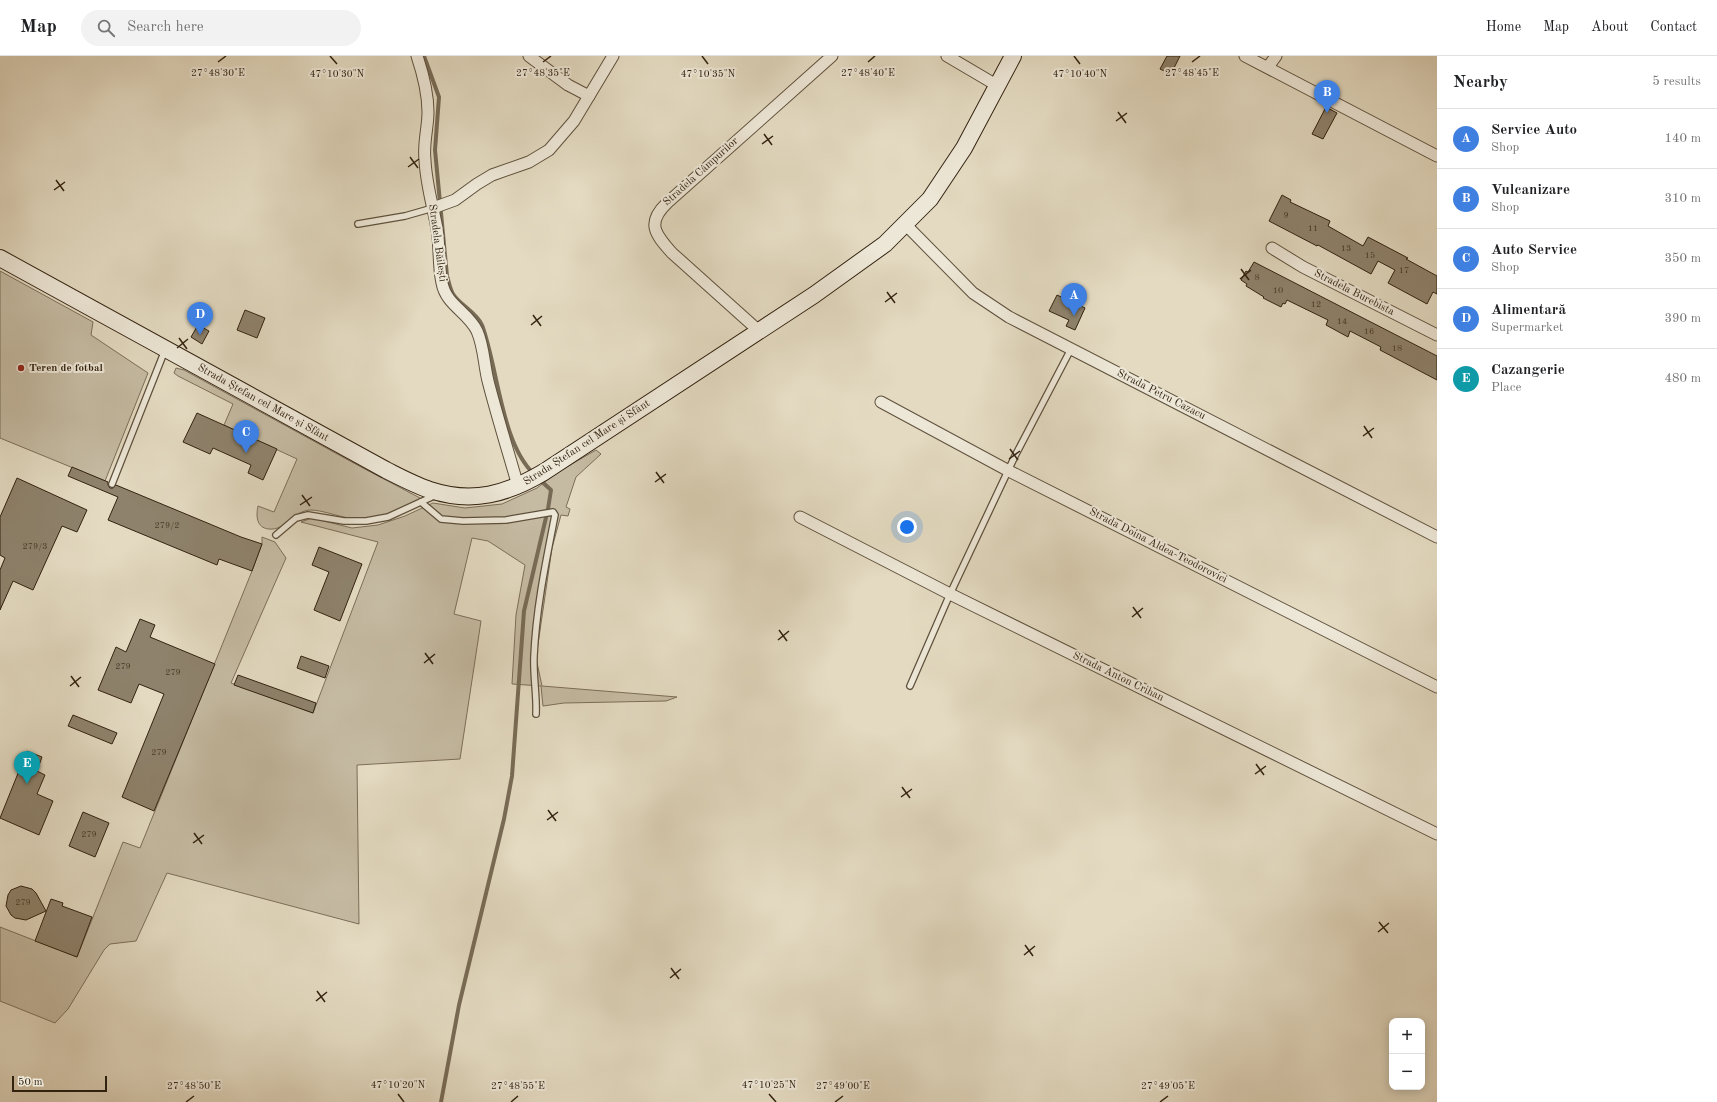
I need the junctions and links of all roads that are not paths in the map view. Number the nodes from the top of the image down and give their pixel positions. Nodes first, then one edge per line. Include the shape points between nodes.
1 (417, 56) edge
2 (529, 56) edge
3 (613, 56) edge
4 (832, 56) edge
5 (947, 56) edge
6 (1013, 56) edge
7 (1246, 56) edge
8 (1276, 56) edge
9 (1268, 67) junction
10 (998, 86) junction
11 (589, 96) junction
12 (1437, 156) edge
13 (433, 208) junction
14 (358, 224) dead end
15 (905, 224) junction
16 (1272, 248) dead end
17 (0, 258) edge
18 (759, 331) junction
19 (1437, 335) edge
20 (165, 349) junction
21 (1071, 349) junction
22 (881, 402) dead end
23 (1009, 471) junction
24 (112, 484) dead end
25 (523, 484) junction
26 (440, 493) junction
27 (421, 502) junction
28 (800, 518) dead end
29 (276, 535) dead end
30 (1437, 537) edge
31 (950, 594) junction
32 (910, 686) dead end
33 (1437, 687) edge
34 (536, 714) dead end
35 (1437, 834) edge

1 - 13 street, Stradela Băilești via 424,77 428,112 424,160
2 - 11 street via 568,85
3 - 11 street
4 - 18 street, Stradela Câmpurilor via 656,214 655,230 660,240
5 - 10 street
6 - 10 main road, Strada Ștefan cel Mare și Sfânt
7 - 9 street
8 - 9 street
9 - 12 street
10 - 15 main road, Strada Ștefan cel Mare și Sfânt via 964,148 930,199
11 - 13 street via 574,121 549,150 529,162 492,175 461,197
13 - 14 lane
13 - 25 street, Stradela Băilești via 442,285 452,305 476,330 494,402
15 - 18 main road, Strada Ștefan cel Mare și Sfânt via 885,244
15 - 21 street, Strada Petru Cazacu via 973,293 1009,317
16 - 19 street, Stradela Burebista
17 - 20 main road, Strada Ștefan cel Mare și Sfânt
18 - 25 main road, Strada Ștefan cel Mare și Sfânt
20 - 24 lane
20 - 26 main road, Strada Ștefan cel Mare și Sfânt via 386,470
21 - 23 lane
21 - 30 street, Strada Petru Cazacu
22 - 23 street, Strada Doina Aldea-Teodorovici
23 - 31 lane
23 - 33 street, Strada Doina Aldea-Teodorovici
25 - 26 main road, Strada Ștefan cel Mare și Sfânt via 506,491 476,497
26 - 27 lane
27 - 29 lane via 388,517 366,521 344,521 308,515 296,518
27 - 34 lane via 441,519 463,521 506,520 553,512 555,514 538,610 533,658
28 - 31 street, Strada Anton Crihan
31 - 32 lane
31 - 35 street, Strada Anton Crihan

